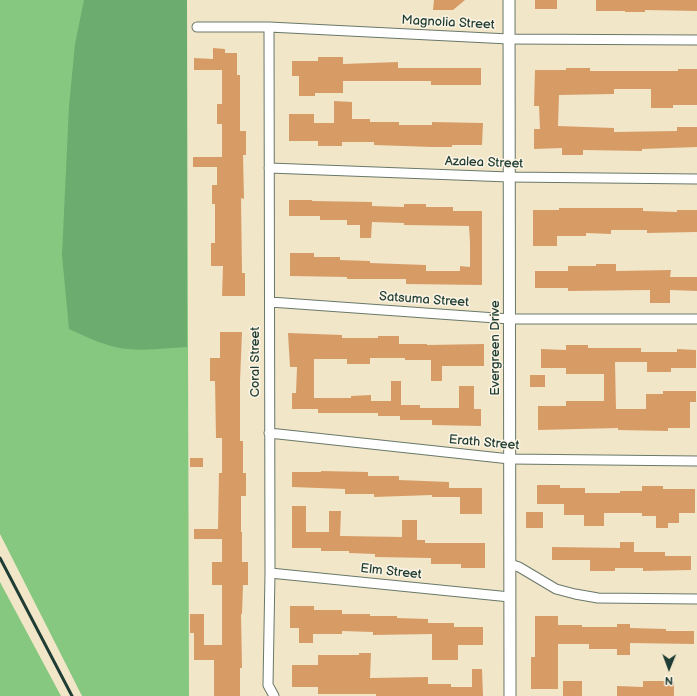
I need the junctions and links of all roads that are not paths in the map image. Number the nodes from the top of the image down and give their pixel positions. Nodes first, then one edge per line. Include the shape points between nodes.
1 (509, 0) edge
2 (197, 27) dead end
3 (269, 28) junction
4 (509, 39) junction
5 (697, 40) edge
6 (270, 168) junction
7 (509, 177) junction
8 (697, 179) edge
9 (270, 302) junction
10 (510, 319) junction
11 (697, 319) edge
12 (269, 432) junction
13 (510, 459) junction
14 (697, 461) edge
15 (510, 564) junction
16 (270, 573) junction
17 (510, 597) junction
18 (697, 599) edge
19 (274, 696) edge
20 (510, 696) edge

1 - 4 street, Evergreen Drive
2 - 3 street, Magnolia Street
3 - 4 street, Magnolia Street
3 - 6 street, Coral Street
4 - 5 street, Magnolia Street
4 - 7 street, Evergreen Drive
6 - 7 street, Azalea Street
6 - 9 street, Coral Street
7 - 8 street, Azalea Street
7 - 10 street, Evergreen Drive
9 - 10 street, Satsuma Street
9 - 12 street, Coral Street
10 - 11 street, Satsuma Street
10 - 13 street, Evergreen Drive
12 - 13 street, Erath Street
12 - 16 street, Coral Street
13 - 14 street, Erath Street
13 - 15 street, Evergreen Drive
15 - 17 street, Evergreen Drive
15 - 18 street via 556,588 598,598
16 - 17 street, Elm Street
16 - 19 street, Coral Street via 268,685
17 - 20 street, Evergreen Drive

